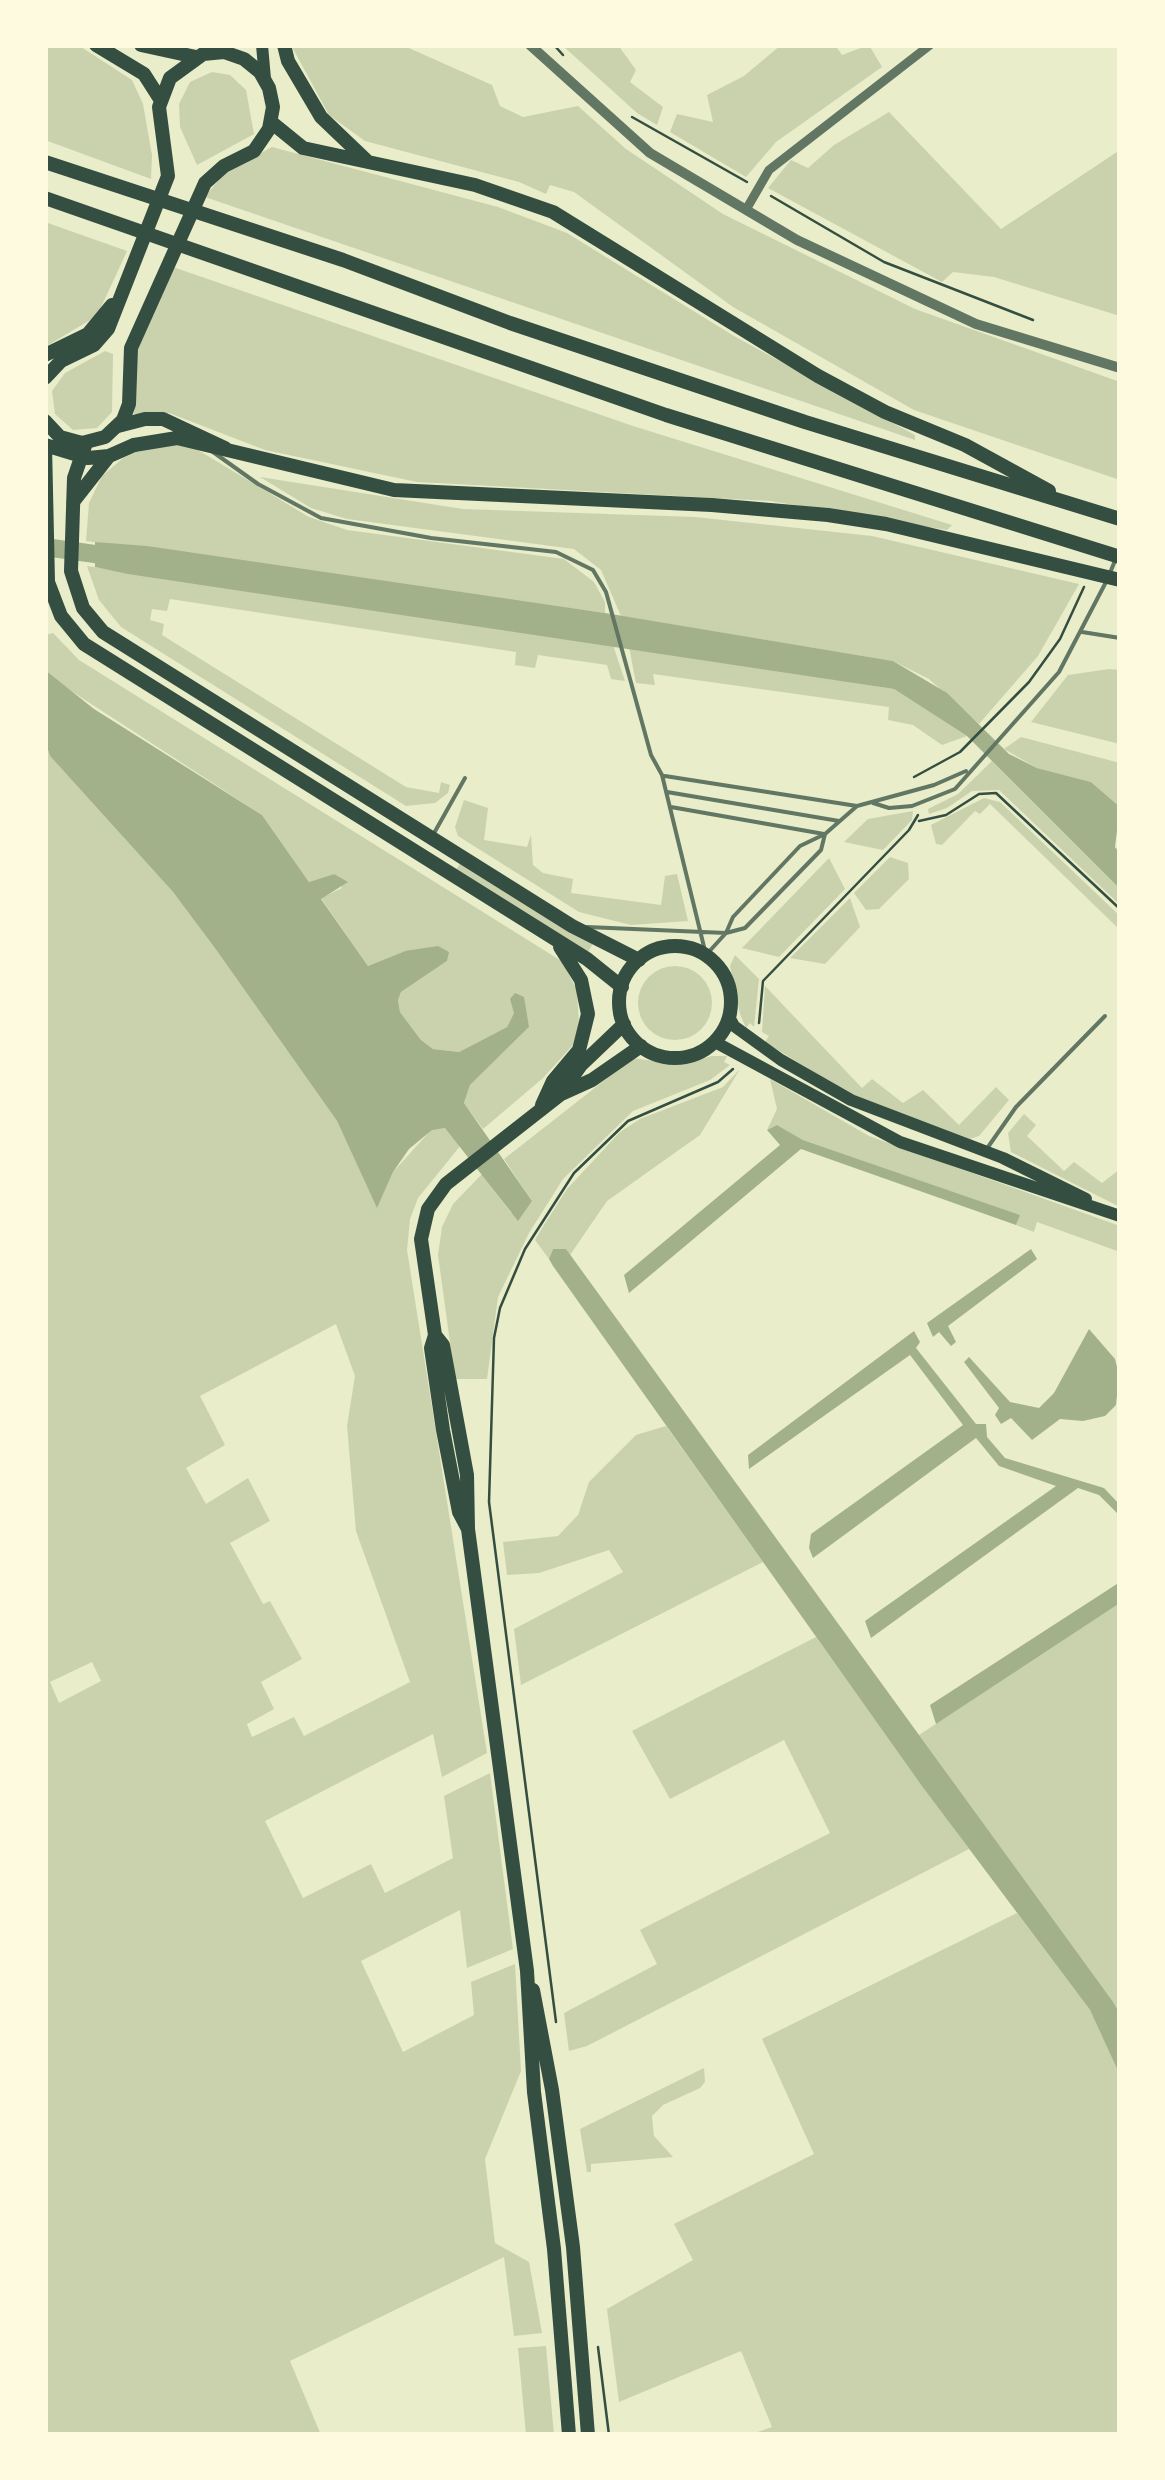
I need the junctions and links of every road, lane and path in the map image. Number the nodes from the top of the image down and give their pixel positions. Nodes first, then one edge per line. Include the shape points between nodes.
1 (96, 45) edge
2 (142, 45) edge
3 (262, 45) edge
4 (284, 45) edge
5 (530, 45) edge
6 (554, 45) edge
7 (930, 45) edge
8 (221, 49) edge
9 (196, 57) junction
10 (566, 58) dead end
11 (264, 79) junction
12 (160, 99) junction
13 (620, 111) dead end
14 (271, 122) junction
15 (45, 162) edge
16 (370, 164) junction
17 (756, 187) junction
18 (45, 198) edge
19 (747, 208) junction
20 (1032, 320) dead end
21 (92, 338) junction
22 (45, 355) edge
23 (1120, 368) edge
24 (45, 378) edge
25 (45, 421) edge
26 (118, 426) junction
27 (45, 445) edge
28 (206, 447) junction
29 (83, 450) junction
30 (230, 451) junction
31 (109, 456) junction
32 (73, 503) junction
33 (1081, 508) junction
34 (1113, 517) edge
35 (47, 534) edge
36 (1120, 548) edge
37 (1120, 557) edge
38 (46, 566) edge
39 (1085, 577) junction
40 (1120, 580) edge
41 (1082, 632) junction
42 (1120, 638) edge
43 (970, 769) junction
44 (917, 772) dead end
45 (662, 775) junction
46 (465, 778) dead end
47 (667, 792) junction
48 (873, 803) junction
49 (857, 806) junction
50 (671, 808) junction
51 (840, 821) junction
52 (825, 834) junction
53 (432, 836) junction
54 (420, 856) junction
55 (1120, 909) edge
56 (572, 926) junction
57 (700, 931) junction
58 (726, 933) junction
59 (558, 945) junction
60 (706, 956) junction
61 (640, 960) junction
62 (622, 987) junction
63 (1105, 1016) dead end
64 (729, 1018) junction
65 (624, 1024) junction
66 (753, 1038) junction
67 (715, 1042) junction
68 (641, 1046) junction
69 (742, 1055) junction
70 (560, 1094) junction
71 (540, 1110) junction
72 (986, 1151) junction
73 (978, 1170) junction
74 (1105, 1210) junction
75 (1120, 1216) edge
76 (527, 1971) junction
77 (558, 2030) dead end
78 (597, 2340) dead end
79 (569, 2435) edge
80 (588, 2435) edge
81 (610, 2435) edge

1 - 12 main road via 144,74
2 - 9 main road
3 - 11 main road
4 - 16 main road via 321,117
5 - 19 street via 650,153
6 - 10 path
7 - 17 street
8 - 9 main road
8 - 11 main road via 244,58
9 - 12 main road via 177,70
11 - 14 main road
12 - 21 main road via 169,169 165,187 116,301
13 - 17 path
14 - 16 main road via 299,147
14 - 26 main road via 260,146 205,183 131,348 128,404
15 - 33 main road via 787,416
16 - 33 main road via 475,185 553,212 818,376
17 - 19 street
17 - 20 path via 884,262
18 - 37 main road via 683,421
19 - 23 street via 797,240 976,324
21 - 22 main road
21 - 24 main road
25 - 29 main road
26 - 29 main road
26 - 30 main road via 163,419
27 - 29 main road
27 - 35 main road
28 - 30 main road
28 - 31 main road via 170,438
28 - 45 lane via 321,518 566,554 593,570 609,601
29 - 31 main road
29 - 32 main road
30 - 39 main road via 394,490 828,515
31 - 32 main road
32 - 53 main road via 71,564 83,608 108,636
33 - 34 main road
35 - 38 main road
36 - 41 lane
38 - 54 main road via 61,616 92,651
39 - 40 main road
39 - 44 path via 1045,661 960,752
41 - 42 lane
41 - 43 lane via 1059,672
43 - 48 lane
43 - 48 lane via 955,789 923,803
45 - 47 lane
45 - 49 lane
46 - 53 lane
47 - 50 lane
47 - 51 lane
48 - 49 lane
49 - 51 lane
50 - 52 lane
50 - 57 lane
51 - 52 lane
52 - 58 lane via 800,846
52 - 58 lane via 821,850 745,928
53 - 54 lane
53 - 56 main road
54 - 59 main road
55 - 66 path via 996,792 979,794 946,814 917,821 762,981
56 - 57 lane
56 - 61 main road
57 - 58 lane
57 - 60 lane
58 - 60 lane
59 - 62 main road
59 - 71 main road via 581,980 588,1014 579,1050
60 - 61 main road via 670,947
60 - 64 main road via 727,980
61 - 62 main road
62 - 65 main road
63 - 72 lane via 1016,1106
64 - 66 main road
64 - 67 main road
65 - 68 main road
65 - 70 main road
66 - 72 main road via 881,1115
67 - 68 main road via 681,1058
67 - 69 main road
68 - 70 main road
69 - 73 main road via 859,1124
69 - 77 path via 718,1082 628,1121 574,1173 525,1249 494,1338 489,1502
70 - 71 main road
71 - 76 main road via 439,1192 422,1226 421,1251 460,1428
72 - 73 lane
72 - 74 main road
73 - 74 main road
74 - 75 main road
76 - 79 main road
76 - 80 main road via 573,2247
78 - 81 path

